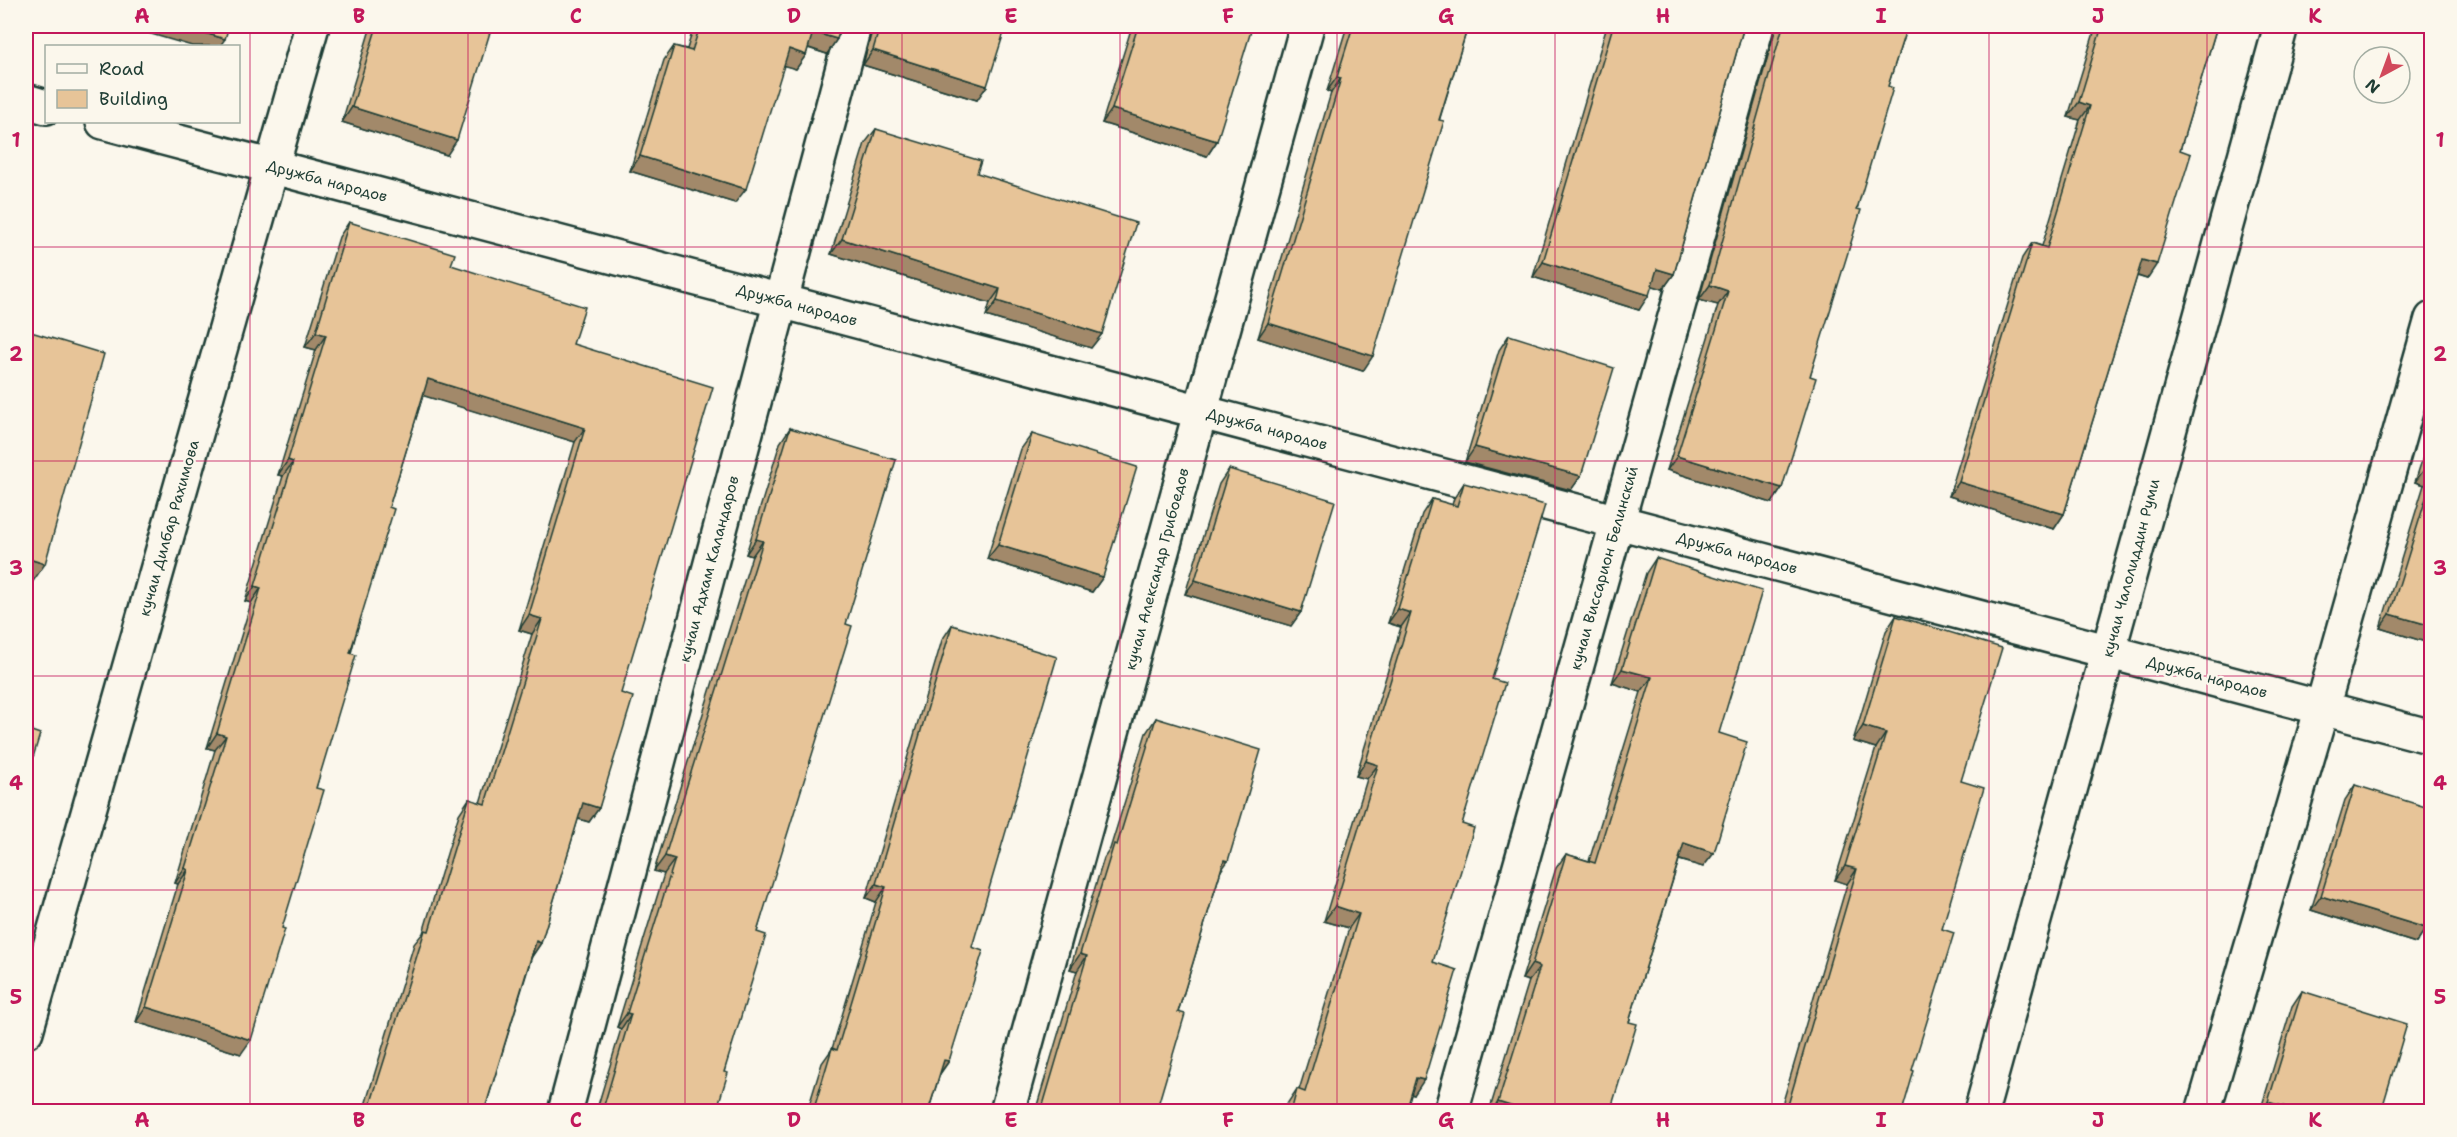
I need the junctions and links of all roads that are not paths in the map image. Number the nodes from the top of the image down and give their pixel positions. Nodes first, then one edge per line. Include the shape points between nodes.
1 (312, 26) edge
2 (854, 26) edge
3 (1307, 26) edge
4 (1757, 26) edge
5 (2281, 26) edge
6 (26, 101) edge
7 (45, 107) edge
8 (107, 123) edge
9 (272, 166) junction
10 (781, 301) junction
11 (2432, 319) edge
12 (1200, 411) junction
13 (1617, 521) junction
14 (2108, 651) junction
15 (2322, 708) junction
16 (2432, 736) edge
17 (26, 1031) edge
18 (565, 1112) edge
19 (1007, 1112) edge
20 (1451, 1112) edge
21 (1981, 1112) edge
22 (2203, 1112) edge

1 - 9 street, кучаи Дилбар Рахимова
2 - 10 street, кучаи Адхам Каландаров
3 - 12 street, кучаи Александр Грибоедов
4 - 13 street, кучаи Виссарион Белинский
5 - 14 street, кучаи Чалолиддин Руми
6 - 7 street
8 - 9 street, Дружба народов
9 - 10 street, Дружба народов
9 - 17 street, кучаи Дилбар Рахимова
10 - 12 street, Дружба народов
10 - 18 street, кучаи Адхам Каландаров
11 - 15 street
12 - 13 street, Дружба народов
12 - 19 street, кучаи Александр Грибоедов
13 - 14 street, Дружба народов
13 - 20 street, кучаи Виссарион Белинский
14 - 15 street, Дружба народов
14 - 21 street, кучаи Чалолиддин Руми
15 - 16 street, Дружба народов
15 - 22 street

